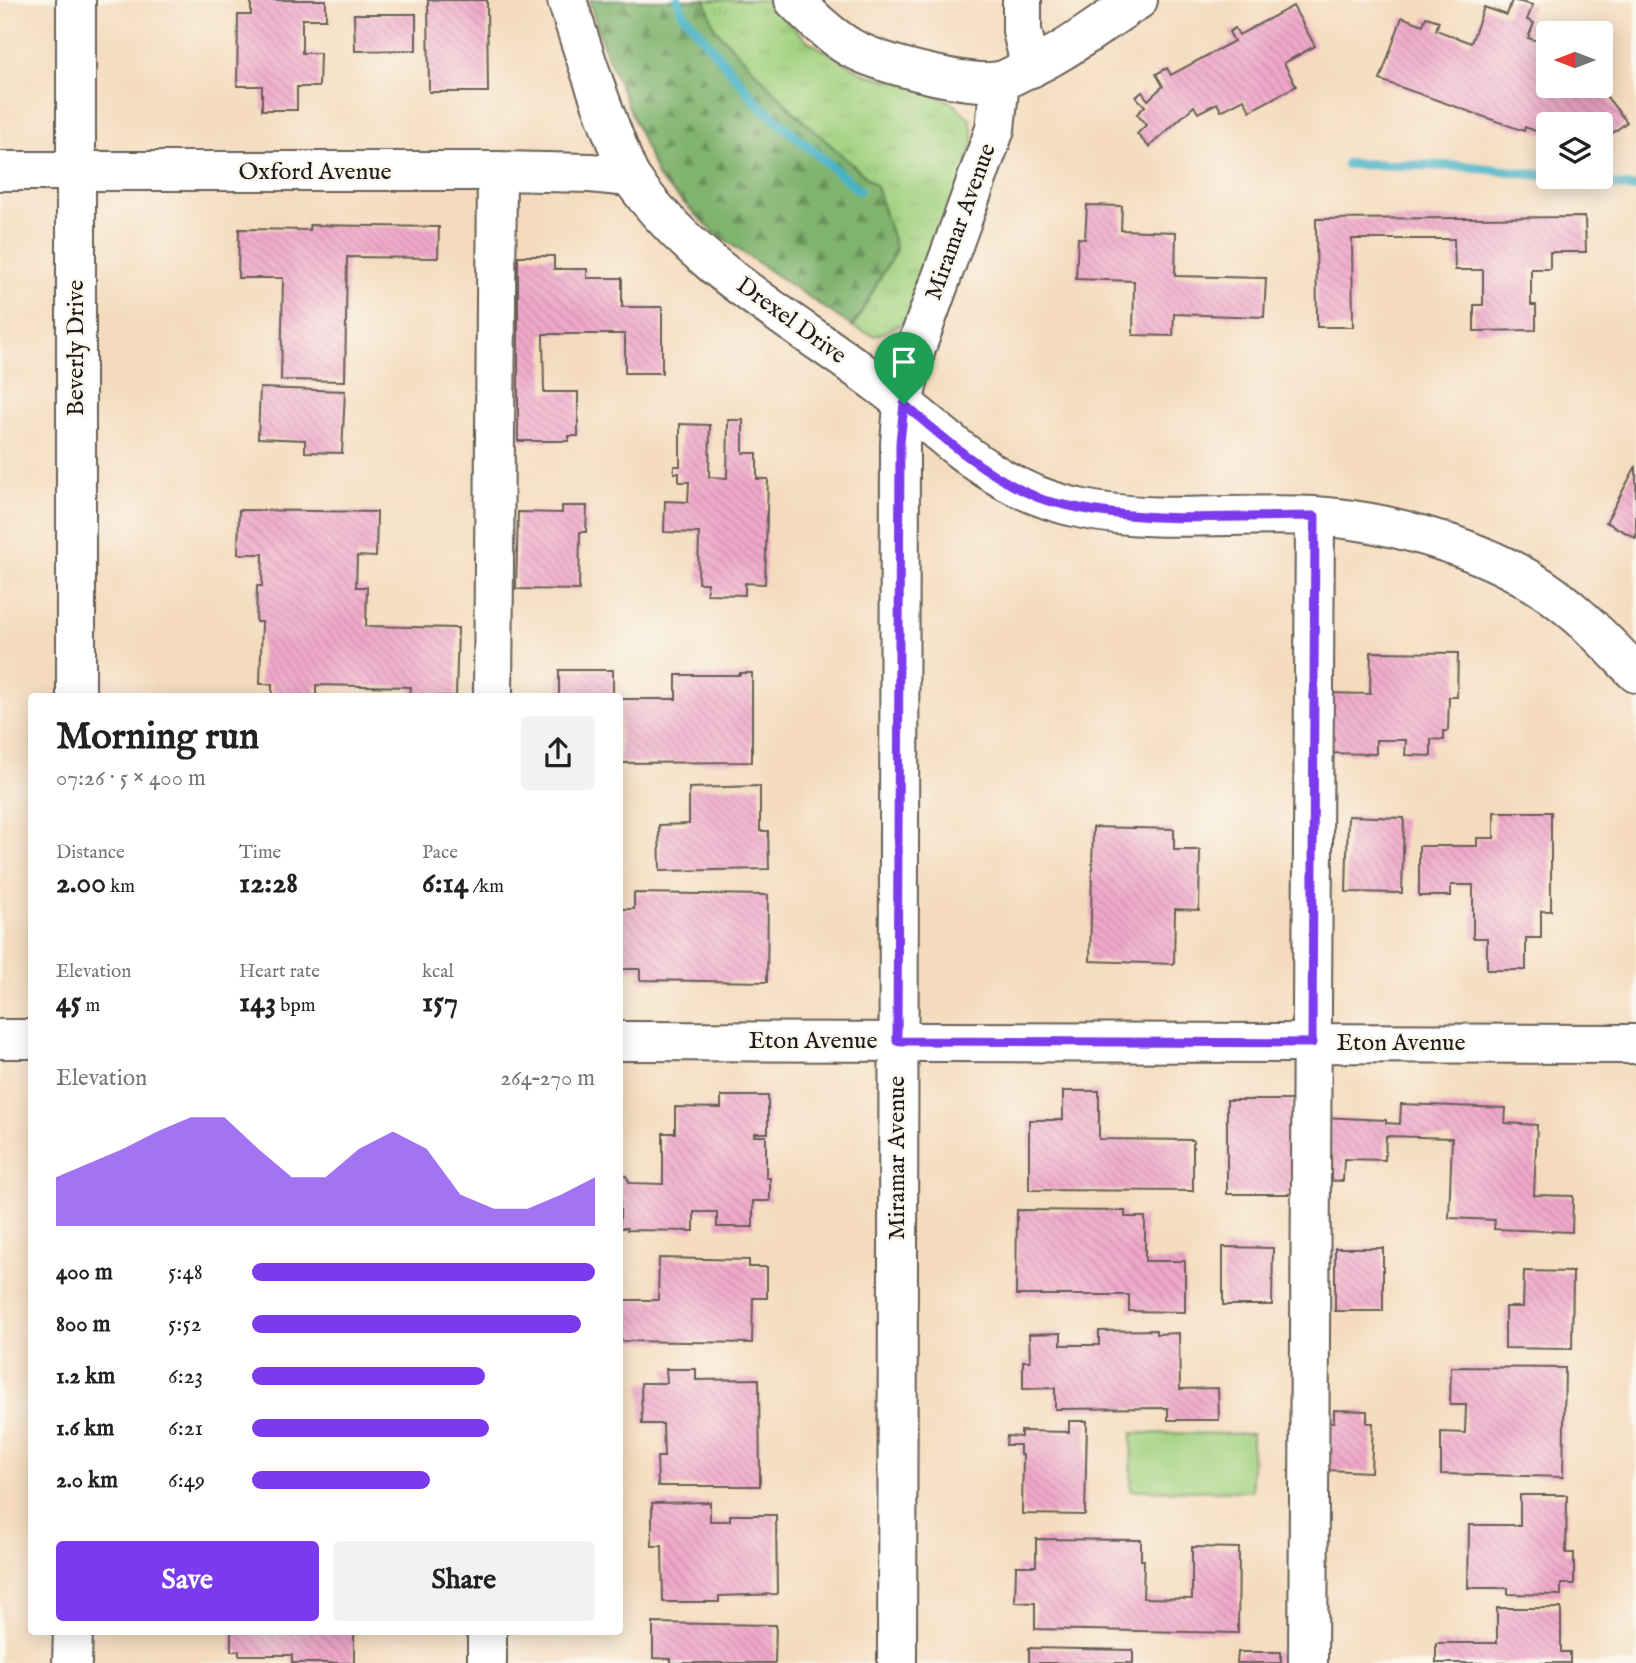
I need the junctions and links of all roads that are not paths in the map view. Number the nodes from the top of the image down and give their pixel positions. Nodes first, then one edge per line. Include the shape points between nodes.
1 (76, 0) edge
2 (567, 0) edge
3 (794, 0) edge
4 (1022, 0) edge
5 (1138, 0) edge
6 (1016, 74) junction
7 (0, 172) edge
8 (76, 172) junction
9 (497, 172) junction
10 (630, 177) junction
11 (904, 404) junction
12 (1315, 516) junction
13 (1636, 673) edge
14 (76, 693) edge
15 (493, 693) edge
16 (0, 1039) edge
17 (28, 1039) edge
18 (623, 1041) edge
19 (897, 1041) junction
20 (1312, 1043) junction
21 (1636, 1044) edge
22 (73, 1635) edge
23 (487, 1635) edge
24 (72, 1663) edge
25 (487, 1663) edge
26 (897, 1663) edge
27 (1308, 1663) edge

1 - 8 street, Beverly Drive
2 - 10 street, Drexel Drive
3 - 6 street via 850,47 901,67 962,79
4 - 6 street, Miramar Avenue
5 - 6 street via 1069,46
6 - 11 street, Miramar Avenue via 916,348
7 - 8 street, Oxford Avenue
8 - 9 street, Oxford Avenue
8 - 14 street, Beverly Drive
9 - 10 street, Oxford Avenue
9 - 15 street
10 - 11 street, Drexel Drive via 676,231 754,296
11 - 12 street, Drexel Drive via 954,447 1040,499 1135,516
11 - 19 street, Miramar Avenue via 900,443
12 - 13 street, Drexel Drive via 1379,523 1460,548 1529,579
12 - 20 street
16 - 17 street
18 - 19 street, Eton Avenue
19 - 20 street, Eton Avenue
19 - 26 street, Miramar Avenue
20 - 21 street, Eton Avenue
20 - 27 street
22 - 24 street
23 - 25 street

